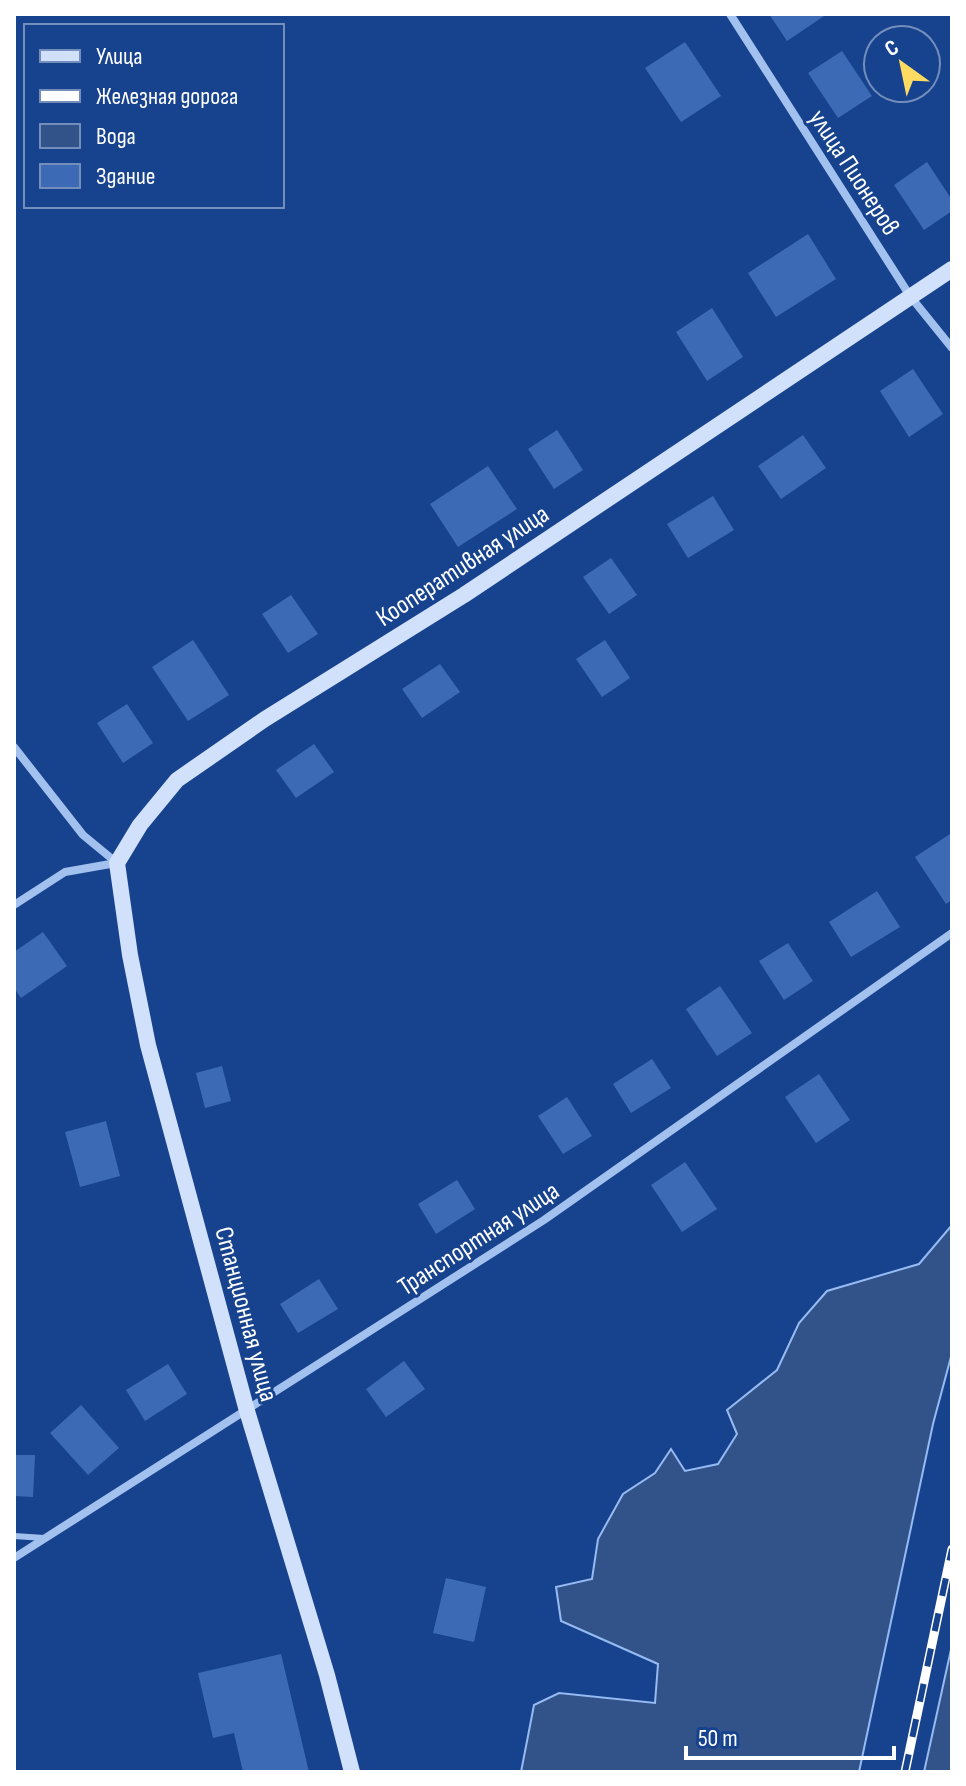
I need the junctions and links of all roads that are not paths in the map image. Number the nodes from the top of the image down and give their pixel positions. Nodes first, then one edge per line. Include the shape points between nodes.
1 (730, 14) edge
2 (952, 269) edge
3 (910, 296) junction
4 (952, 348) edge
5 (14, 747) edge
6 (117, 863) junction
7 (14, 905) edge
8 (952, 933) edge
9 (247, 1411) junction
10 (14, 1536) edge
11 (44, 1538) junction
12 (14, 1558) edge
13 (352, 1772) edge

1 - 3 street, улица Пионеров
2 - 3 main road, Кооперативная улица
3 - 4 street, улица Пионеров
3 - 6 main road, Кооперативная улица via 177,780
5 - 6 street via 83,835
6 - 7 street via 65,872
6 - 9 main road, Станционная улица via 148,1045
8 - 9 street, Транспортная улица via 544,1220
9 - 11 street, Транспортная улица
9 - 13 main road, Станционная улица
10 - 11 lane
11 - 12 street, Транспортная улица

